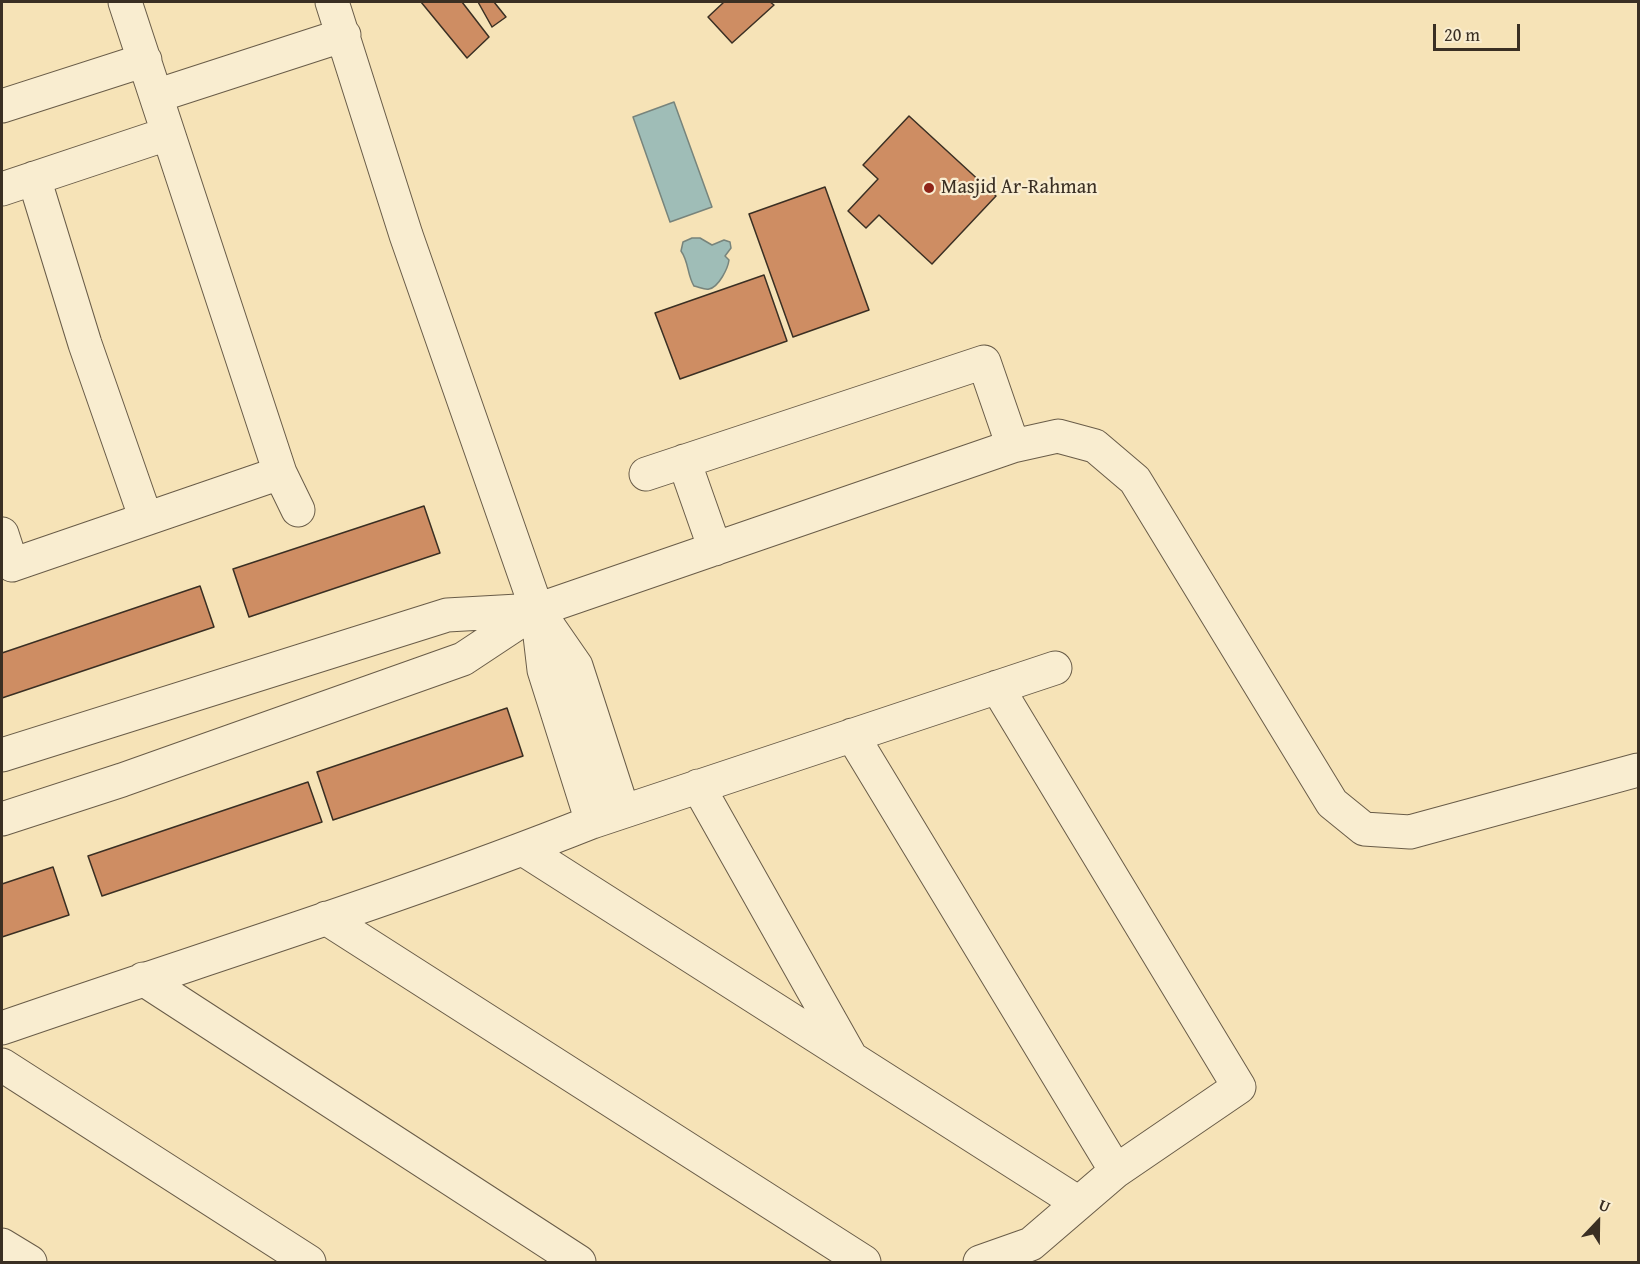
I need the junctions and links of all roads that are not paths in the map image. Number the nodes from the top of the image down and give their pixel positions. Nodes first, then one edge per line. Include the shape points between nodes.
1 (125, 2) edge
2 (332, 2) edge
3 (344, 35) junction
4 (145, 60) junction
5 (156, 96) junction
6 (4, 98) edge
7 (167, 134) junction
8 (34, 178) junction
9 (2, 189) edge
10 (1013, 446) junction
11 (684, 461) junction
12 (280, 473) junction
13 (646, 474) dead end
14 (298, 510) dead end
15 (146, 519) junction
16 (2, 534) edge
17 (715, 549) junction
18 (7, 567) edge
19 (537, 610) junction
20 (1054, 668) dead end
21 (997, 687) junction
22 (852, 735) junction
23 (2, 754) edge
24 (1638, 770) edge
25 (698, 786) junction
26 (623, 811) junction
27 (2, 819) edge
28 (592, 822) junction
29 (523, 849) junction
30 (326, 918) junction
31 (143, 979) junction
32 (2, 1028) edge
33 (851, 1058) junction
34 (2, 1065) edge
35 (1116, 1170) junction
36 (1077, 1202) junction
37 (2, 1245) edge
38 (30, 1263) edge
39 (309, 1263) edge
40 (579, 1263) edge
41 (864, 1263) edge
42 (980, 1263) edge

1 - 4 street
2 - 3 street
3 - 5 street
3 - 19 street via 406,235
4 - 5 street
4 - 6 street
5 - 7 street
7 - 8 street
7 - 12 street
8 - 9 street
8 - 15 street via 85,344
10 - 11 street via 984,362
10 - 17 street
10 - 24 street via 1058,436 1095,446 1135,480 1332,803 1364,829 1410,832
11 - 13 street
11 - 17 street
12 - 14 street
12 - 15 street
15 - 18 street
16 - 18 street
17 - 19 street
19 - 23 street via 447,615
19 - 26 street via 576,666
19 - 27 street via 463,659
19 - 28 street via 544,670
20 - 21 street
21 - 22 street
21 - 35 street via 1239,1087
22 - 25 street
22 - 35 street
25 - 26 street
25 - 33 street
26 - 28 street
28 - 29 street
29 - 30 street
29 - 33 street
30 - 31 street
30 - 41 street
31 - 32 street
31 - 40 street
33 - 36 street
34 - 39 street
35 - 36 street
36 - 42 street via 1031,1244
37 - 38 street

